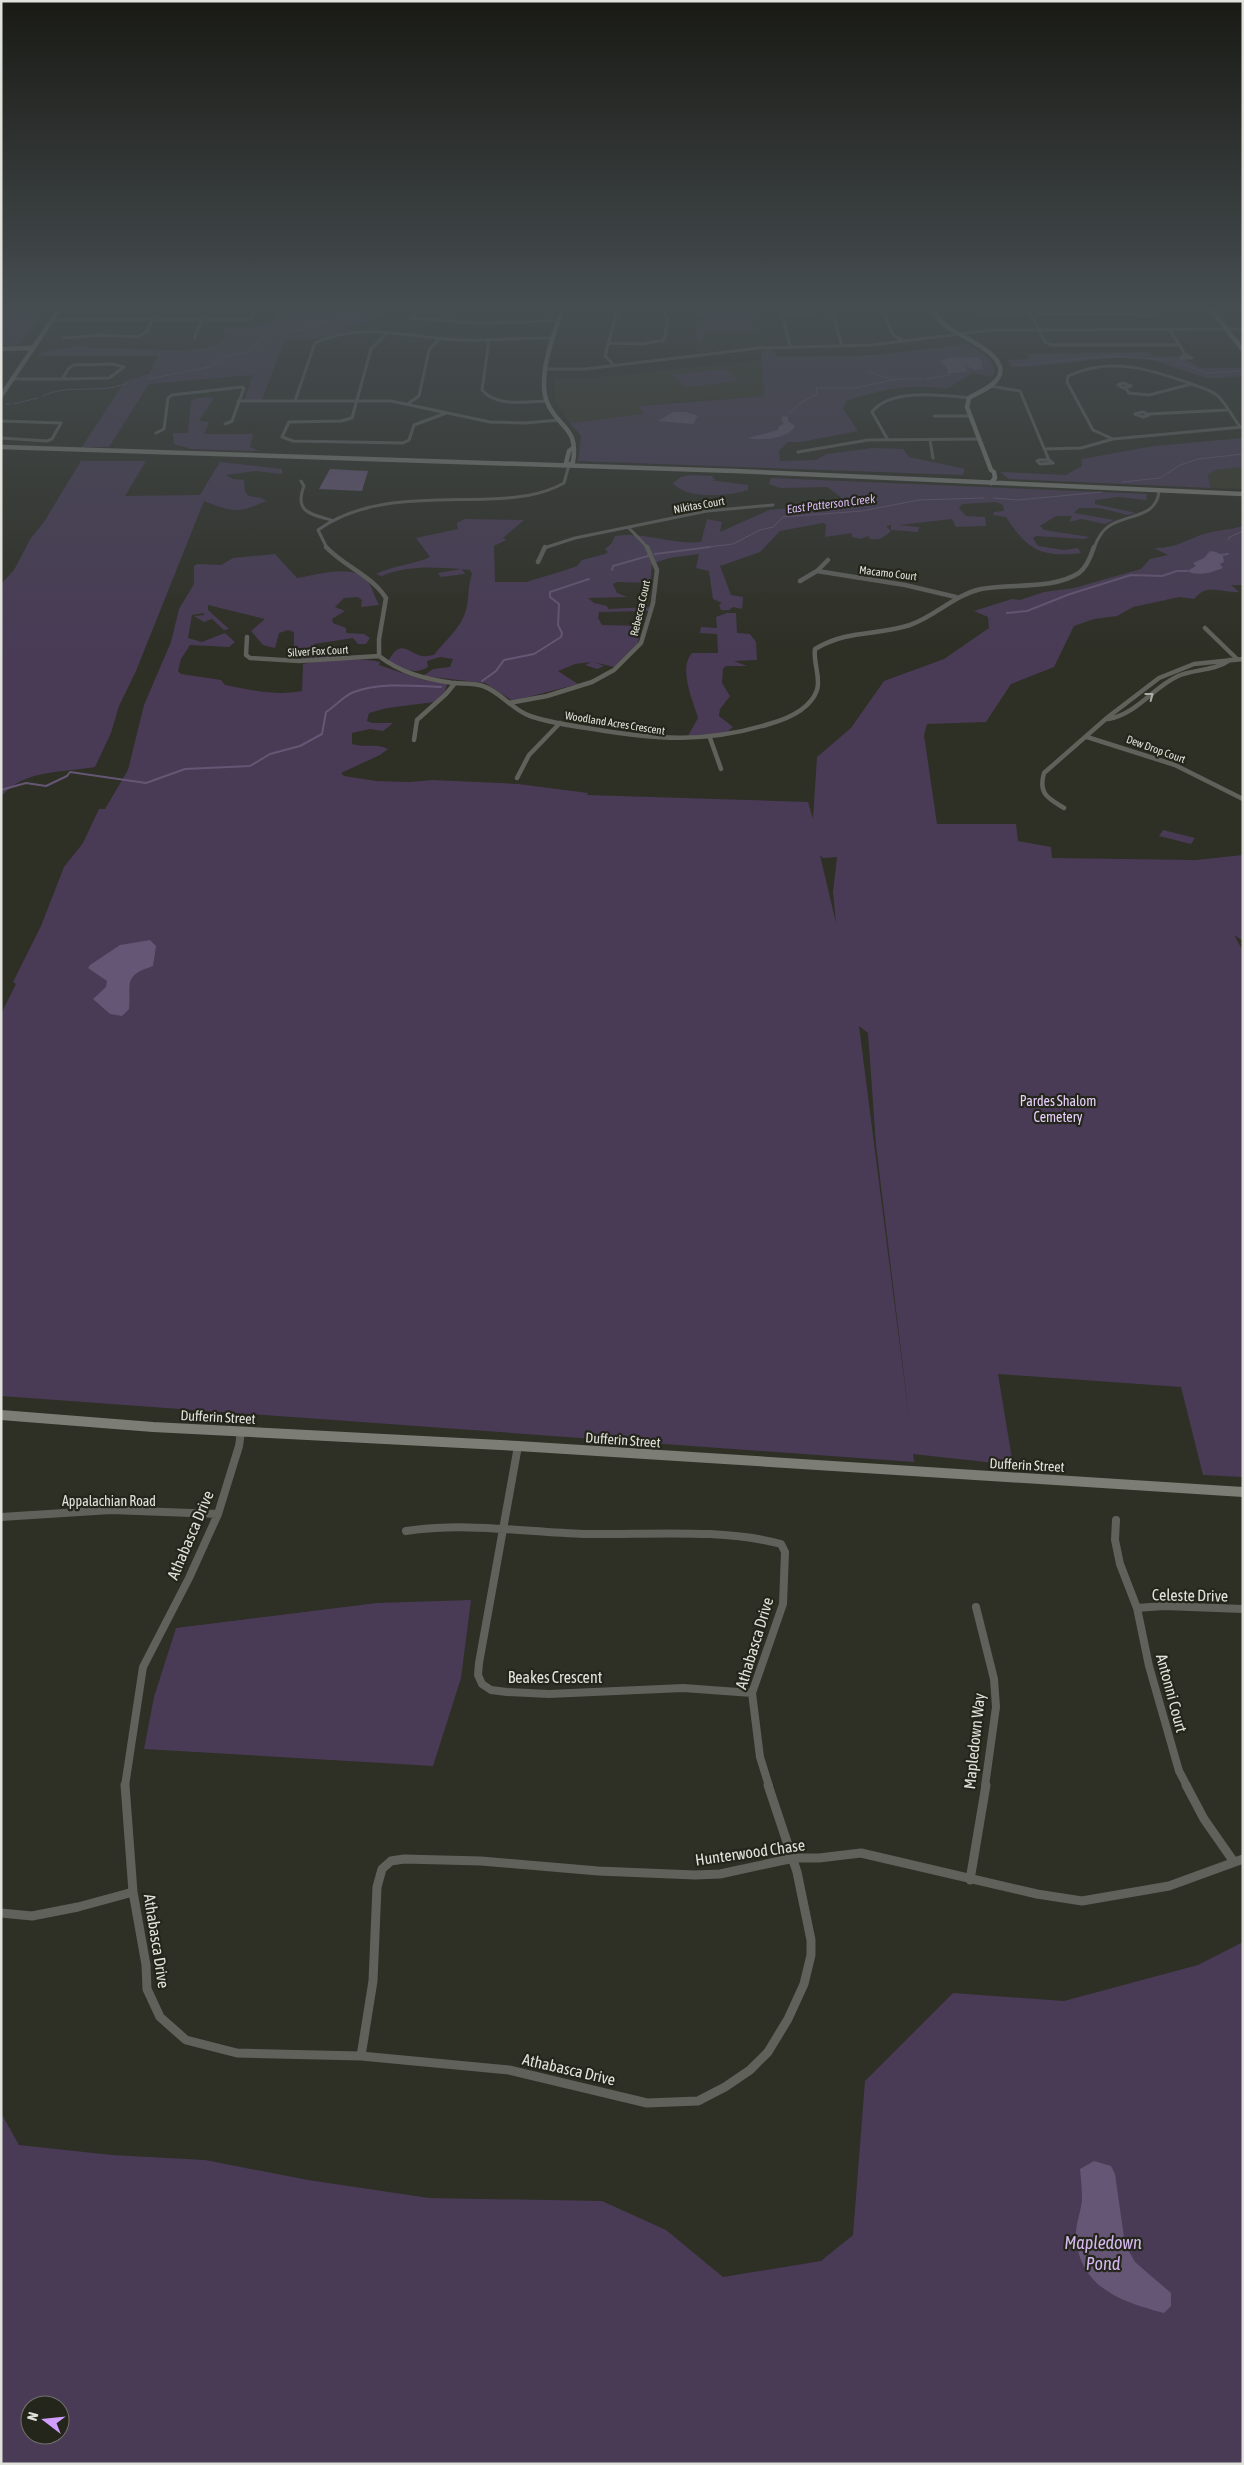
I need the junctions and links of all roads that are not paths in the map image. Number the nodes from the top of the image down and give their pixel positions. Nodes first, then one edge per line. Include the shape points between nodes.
1 (61, 423) edge
2 (165, 423) edge
3 (287, 423) edge
4 (419, 423) edge
5 (562, 423) edge
6 (878, 423) edge
7 (974, 423) edge
8 (1033, 423) edge
9 (1089, 423) edge
10 (1241, 427) edge
11 (156, 433) dead end
12 (1, 438) edge
13 (980, 439) junction
14 (1113, 439) junction
15 (888, 440) junction
16 (930, 440) junction
17 (1, 447) edge
18 (1044, 449) junction
19 (798, 452) dead end
20 (934, 458) dead end
21 (1049, 460) dead end
22 (569, 467) junction
23 (301, 481) dead end
24 (992, 483) junction
25 (1159, 490) junction
26 (1243, 494) edge
27 (773, 505) dead end
28 (330, 520) junction
29 (629, 528) junction
30 (828, 560) dead end
31 (538, 562) dead end
32 (817, 571) junction
33 (800, 581) dead end
34 (956, 597) junction
35 (1205, 628) dead end
36 (246, 637) dead end
37 (379, 656) junction
38 (1243, 658) edge
39 (1237, 659) junction
40 (1231, 660) junction
41 (1160, 678) junction
42 (455, 682) junction
43 (1169, 682) junction
44 (510, 703) junction
45 (1124, 706) junction
46 (1133, 709) junction
47 (1108, 719) junction
48 (560, 723) junction
49 (1087, 736) junction
50 (710, 738) junction
51 (414, 740) dead end
52 (721, 769) dead end
53 (517, 778) dead end
54 (1243, 799) edge
55 (1064, 808) dead end
56 (1, 1415) edge
57 (241, 1432) junction
58 (518, 1446) junction
59 (1243, 1492) edge
60 (218, 1514) junction
61 (1, 1517) edge
62 (1116, 1520) dead end
63 (504, 1528) junction
64 (406, 1531) dead end
65 (976, 1607) dead end
66 (1136, 1608) junction
67 (1243, 1609) edge
68 (752, 1693) junction
69 (794, 1858) junction
70 (1238, 1860) edge
71 (970, 1880) junction
72 (133, 1892) junction
73 (1, 1913) edge
74 (361, 2056) junction

1 - 12 street via 52,439 47,441
2 - 11 street via 164,429
3 - 4 street via 282,437 293,441 403,443 409,440 414,425
5 - 22 main road via 573,436 575,451
6 - 15 street
7 - 13 main road
8 - 18 street
9 - 14 street via 1093,430
10 - 14 street
13 - 16 street
13 - 24 main road via 994,478
14 - 18 street via 1081,448
15 - 16 street
15 - 19 street via 859,441
16 - 20 street
17 - 22 main road
18 - 21 street
22 - 24 main road
22 - 28 street via 564,484 544,493 475,500 402,502 355,510
23 - 28 street via 304,486 301,506 309,514
24 - 25 main road
25 - 26 main road
25 - 34 street, Woodland Acres Crescent via 1152,508 1100,532 1086,567 1077,573 1062,579 992,586
27 - 29 street, Nikitas Court via 706,511
28 - 37 street via 318,530 319,537 329,550 371,580 386,598
29 - 31 street, Nikitas Court via 555,543 545,547
29 - 44 street, Rebecca Court via 650,550 657,570 653,603 641,643 614,670 592,682
30 - 32 street
32 - 33 street
32 - 34 street, Macamo Court via 920,586
34 - 50 street, Woodland Acres Crescent via 910,625 841,635 827,641 815,649 813,658 819,680 815,695 805,708 745,733
35 - 39 street
36 - 37 street, Silver Fox Court via 246,655 250,658 309,663
37 - 42 street, Woodland Acres Crescent via 394,668 422,678
38 - 39 street
39 - 40 street
40 - 41 street via 1189,665
40 - 43 street via 1193,670
41 - 43 street
41 - 45 street
42 - 44 street, Woodland Acres Crescent via 493,690
42 - 51 street via 445,696 418,718
46 -> 43 street
44 - 48 street, Woodland Acres Crescent via 523,714
45 - 46 street
45 - 47 street
46 - 47 street via 1116,719
47 - 49 street
48 - 50 street, Woodland Acres Crescent via 642,738
48 - 53 street via 530,755
49 - 54 street, Dew Drop Court via 1175,765
49 - 55 street via 1044,773 1041,783 1046,797
50 - 52 street
56 - 57 main road, Dufferin Street
57 - 58 main road, Dufferin Street
57 - 60 street, Athabasca Drive
58 - 59 main road, Dufferin Street
58 - 63 street, Beakes Crescent
60 - 61 street, Appalachian Road via 111,1510
60 - 72 street, Athabasca Drive via 143,1667 125,1780
62 - 66 street, Antonni Court via 1115,1540 1120,1564
63 - 64 street via 430,1526
63 - 68 street, Beakes Crescent via 479,1663 478,1675 482,1684 492,1690 549,1694 666,1688
63 - 68 street, Athabasca Drive via 575,1533 696,1534 781,1544 786,1552 783,1604
65 - 71 street, Mapledown Way via 994,1679 996,1707
66 - 67 street, Celeste Drive
66 - 70 street, Antonni Court via 1179,1771 1204,1819
68 - 69 street, Athabasca Drive via 760,1757
69 - 71 street, Hunterwood Chase via 860,1853
69 - 74 street, Hunterwood Chase via 720,1874 695,1875 481,1861 391,1861 382,1869 378,1887 373,1981
69 - 74 street, Athabasca Drive via 811,1940 804,1984 768,2052 750,2070 698,2100 648,2103 509,2070
70 - 71 street, Hunterwood Chase via 1169,1886 1082,1901
72 - 73 street via 32,1916
72 - 74 street, Athabasca Drive via 146,1965 146,1989 160,2017 186,2040 237,2053

